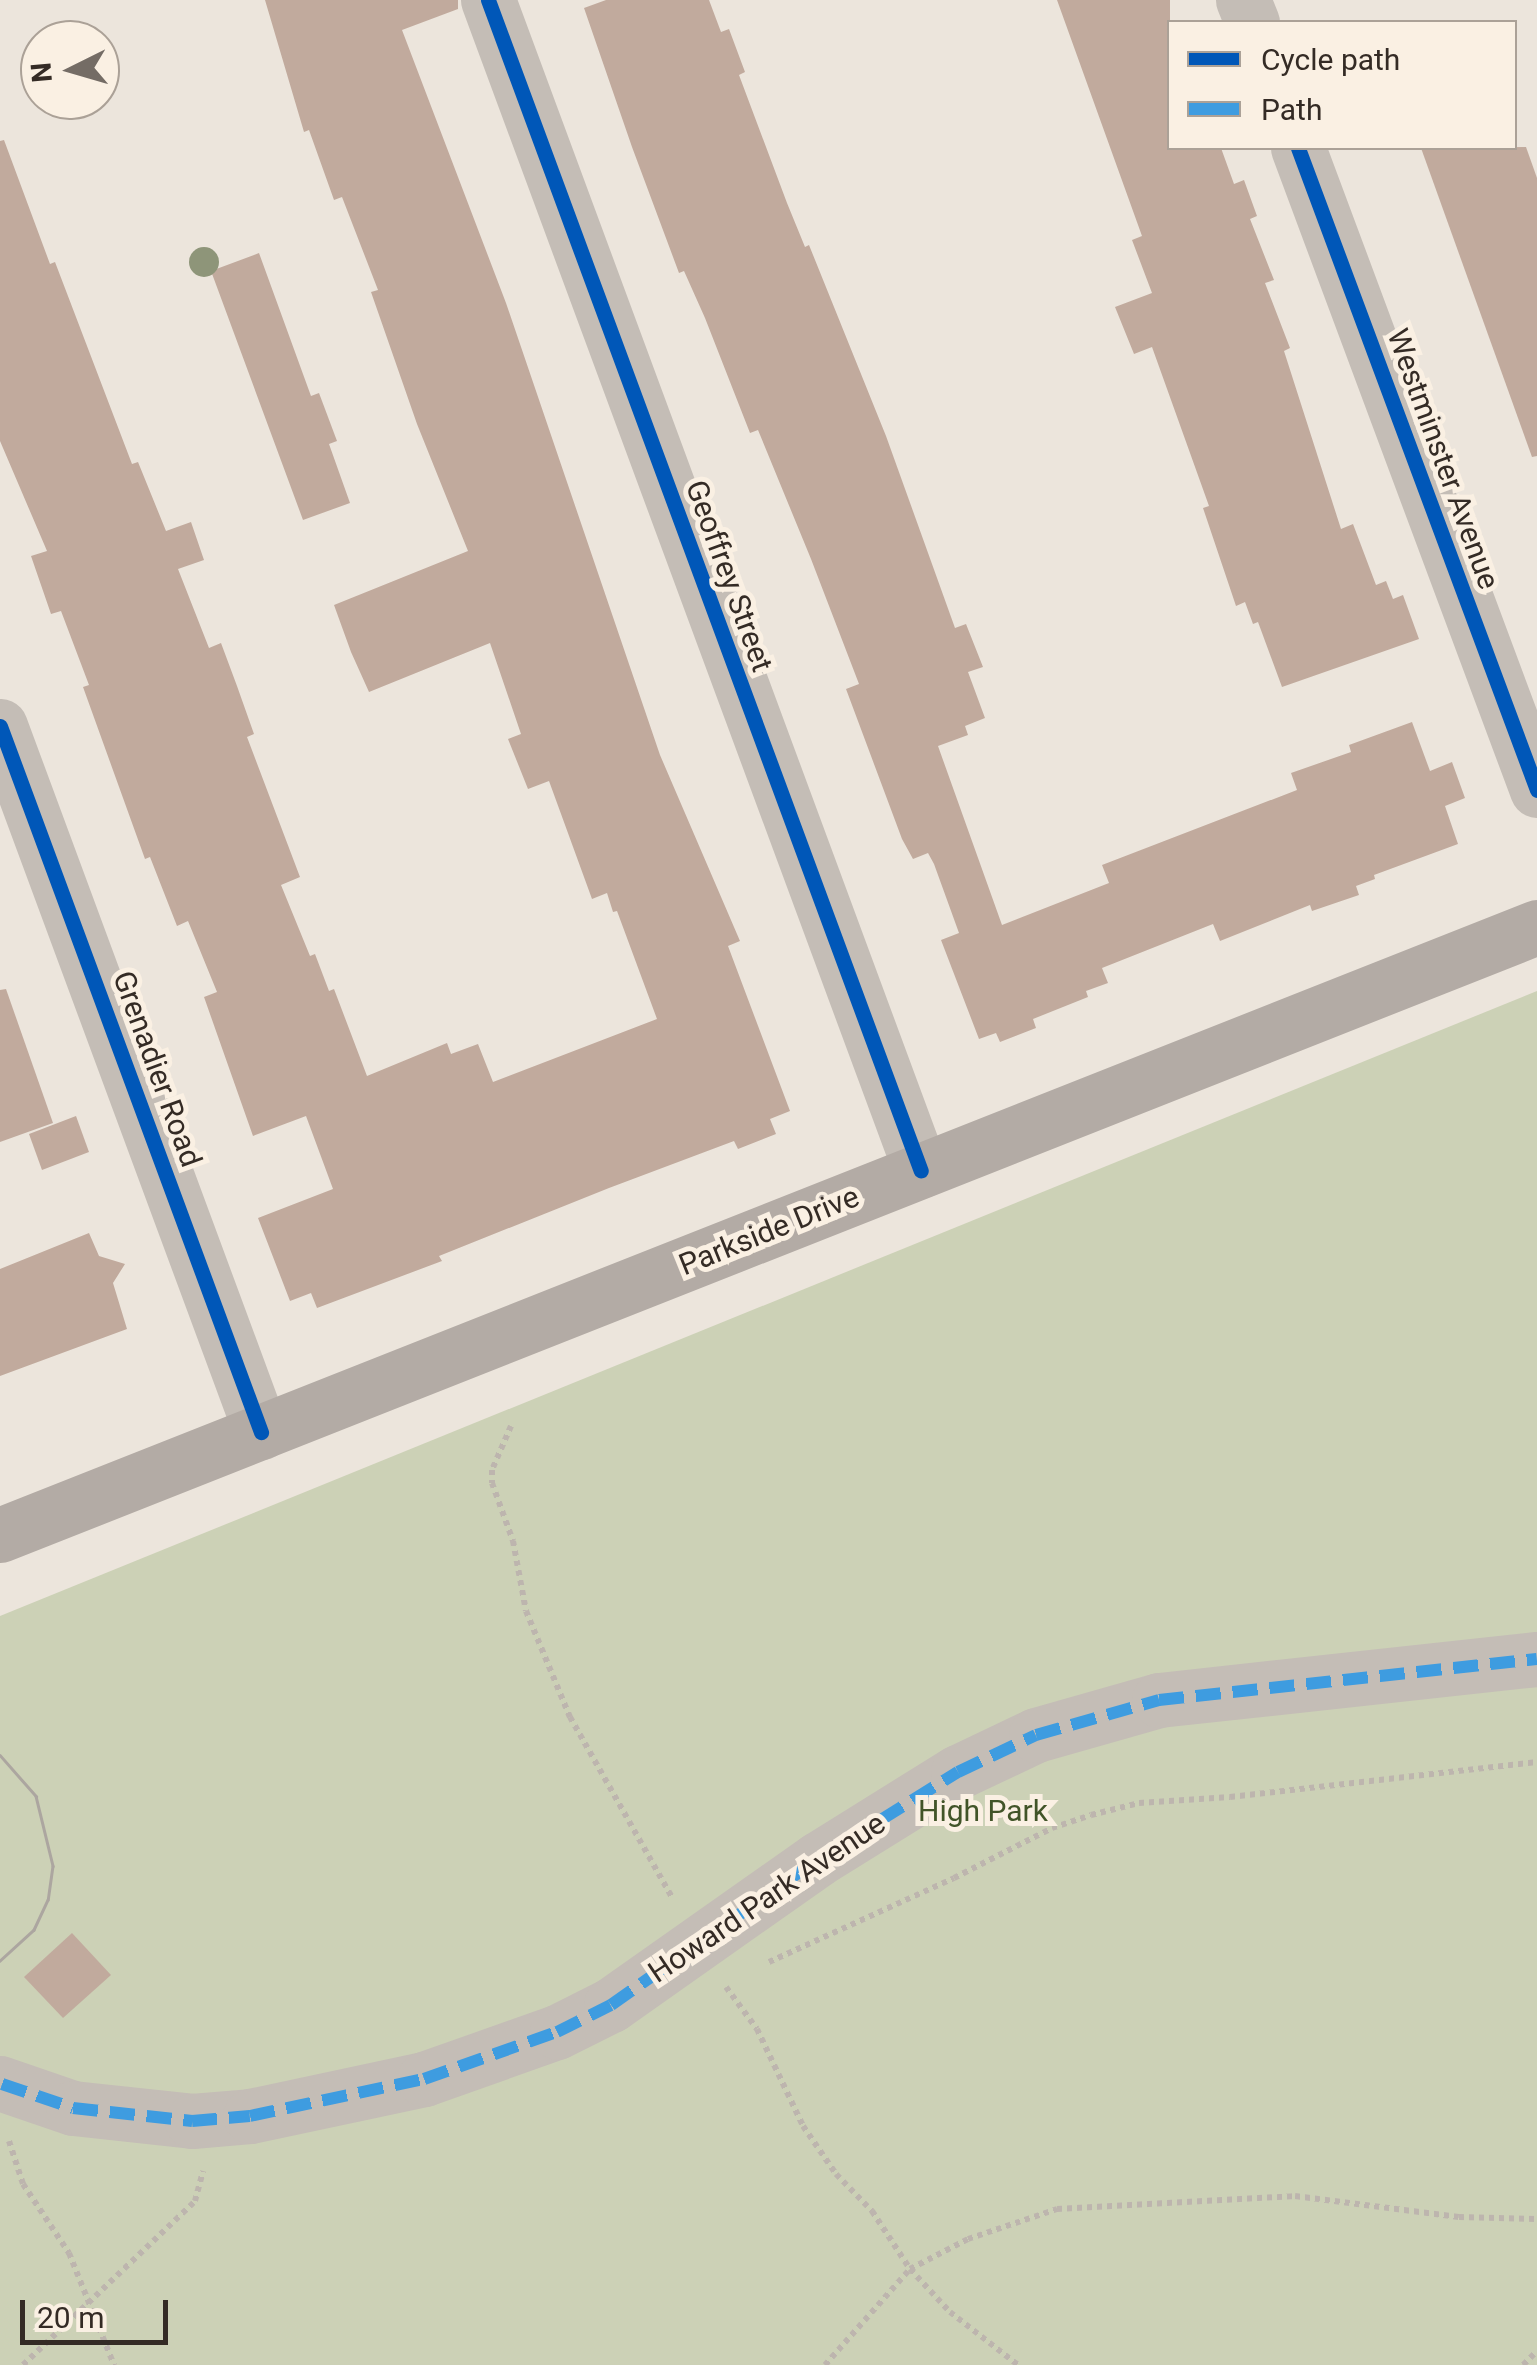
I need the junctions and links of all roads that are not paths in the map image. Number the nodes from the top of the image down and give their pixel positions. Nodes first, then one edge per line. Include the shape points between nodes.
1 (488, 0) edge
2 (1299, 150) edge
3 (0, 726) edge
4 (1537, 790) edge
5 (1537, 927) edge
6 (920, 1171) junction
7 (261, 1432) junction
8 (0, 1535) edge
9 (1537, 1659) edge
10 (4, 2084) edge

1 - 6 street, Geoffrey Street
2 - 4 street, Westminster Avenue
3 - 7 street, Grenadier Road
5 - 6 main road, Parkside Drive
6 - 7 main road, Parkside Drive
7 - 8 main road, Parkside Drive
9 - 10 street, Howard Park Avenue via 1159,1700 1036,1735 958,1772 818,1859 611,2005 424,2079 207,2120 73,2108

